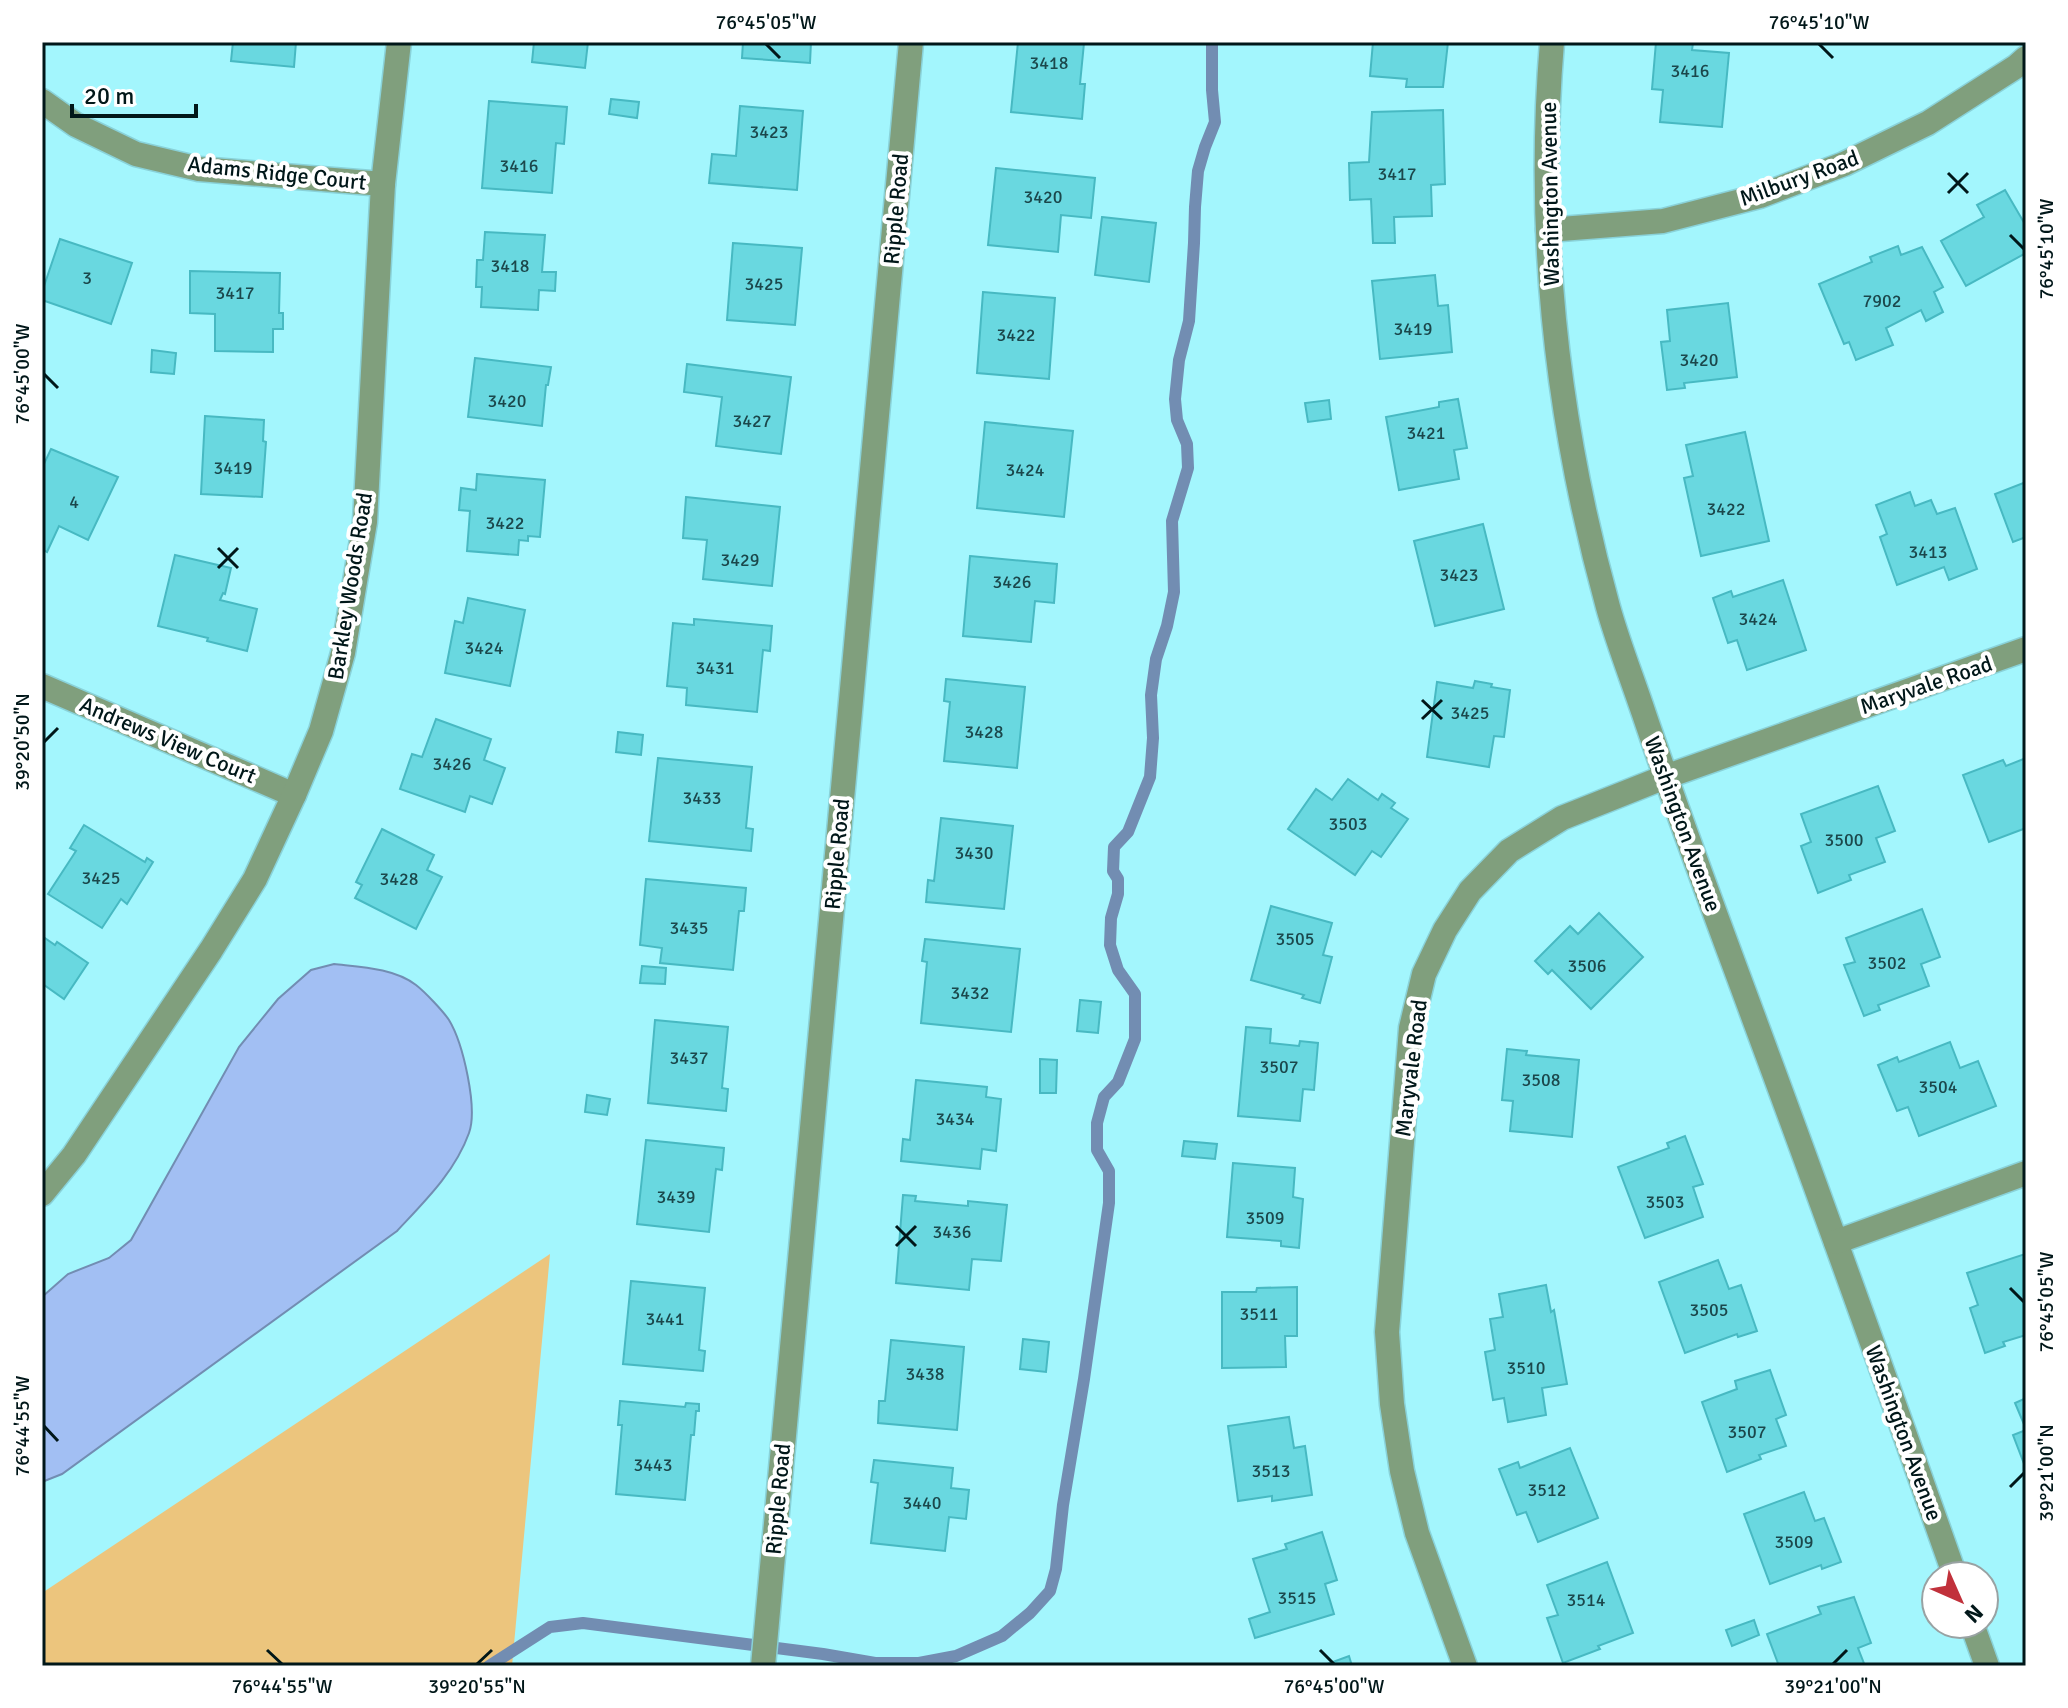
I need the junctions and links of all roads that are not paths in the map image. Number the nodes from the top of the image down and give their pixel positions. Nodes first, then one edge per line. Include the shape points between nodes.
1 (399, 42) edge
2 (911, 42) edge
3 (1552, 42) edge
4 (2026, 58) edge
5 (42, 101) edge
6 (383, 184) junction
7 (1548, 230) junction
8 (2026, 649) edge
9 (42, 686) edge
10 (1665, 777) junction
11 (294, 795) junction
12 (2026, 1173) edge
13 (42, 1194) edge
14 (1836, 1242) junction
15 (1949, 1560) edge
16 (1978, 1640) edge
17 (763, 1665) edge
18 (1465, 1666) edge
19 (1987, 1666) edge

1 - 6 street, Barkley Woods Road
2 - 17 street, Ripple Road
3 - 7 street, Washington Avenue
4 - 7 street, Milbury Road via 1928,123 1844,164 1760,196 1663,221
5 - 6 street, Adams Ridge Court via 76,125 136,154 199,169
6 - 11 street, Barkley Woods Road via 365,522 343,653 321,731
7 - 10 street, Washington Avenue via 1557,356 1574,464 1609,609
8 - 10 street, Maryvale Road
9 - 11 street, Andrews View Court
10 - 14 street, Washington Avenue
10 - 18 street, Maryvale Road via 1562,818 1509,851 1470,891 1445,930 1424,974 1411,1028 1387,1332 1390,1375 1402,1471 1417,1533
11 - 13 street, Barkley Woods Road via 255,879 226,926 74,1155
12 - 14 street
14 - 15 street, Washington Avenue
16 - 19 street

